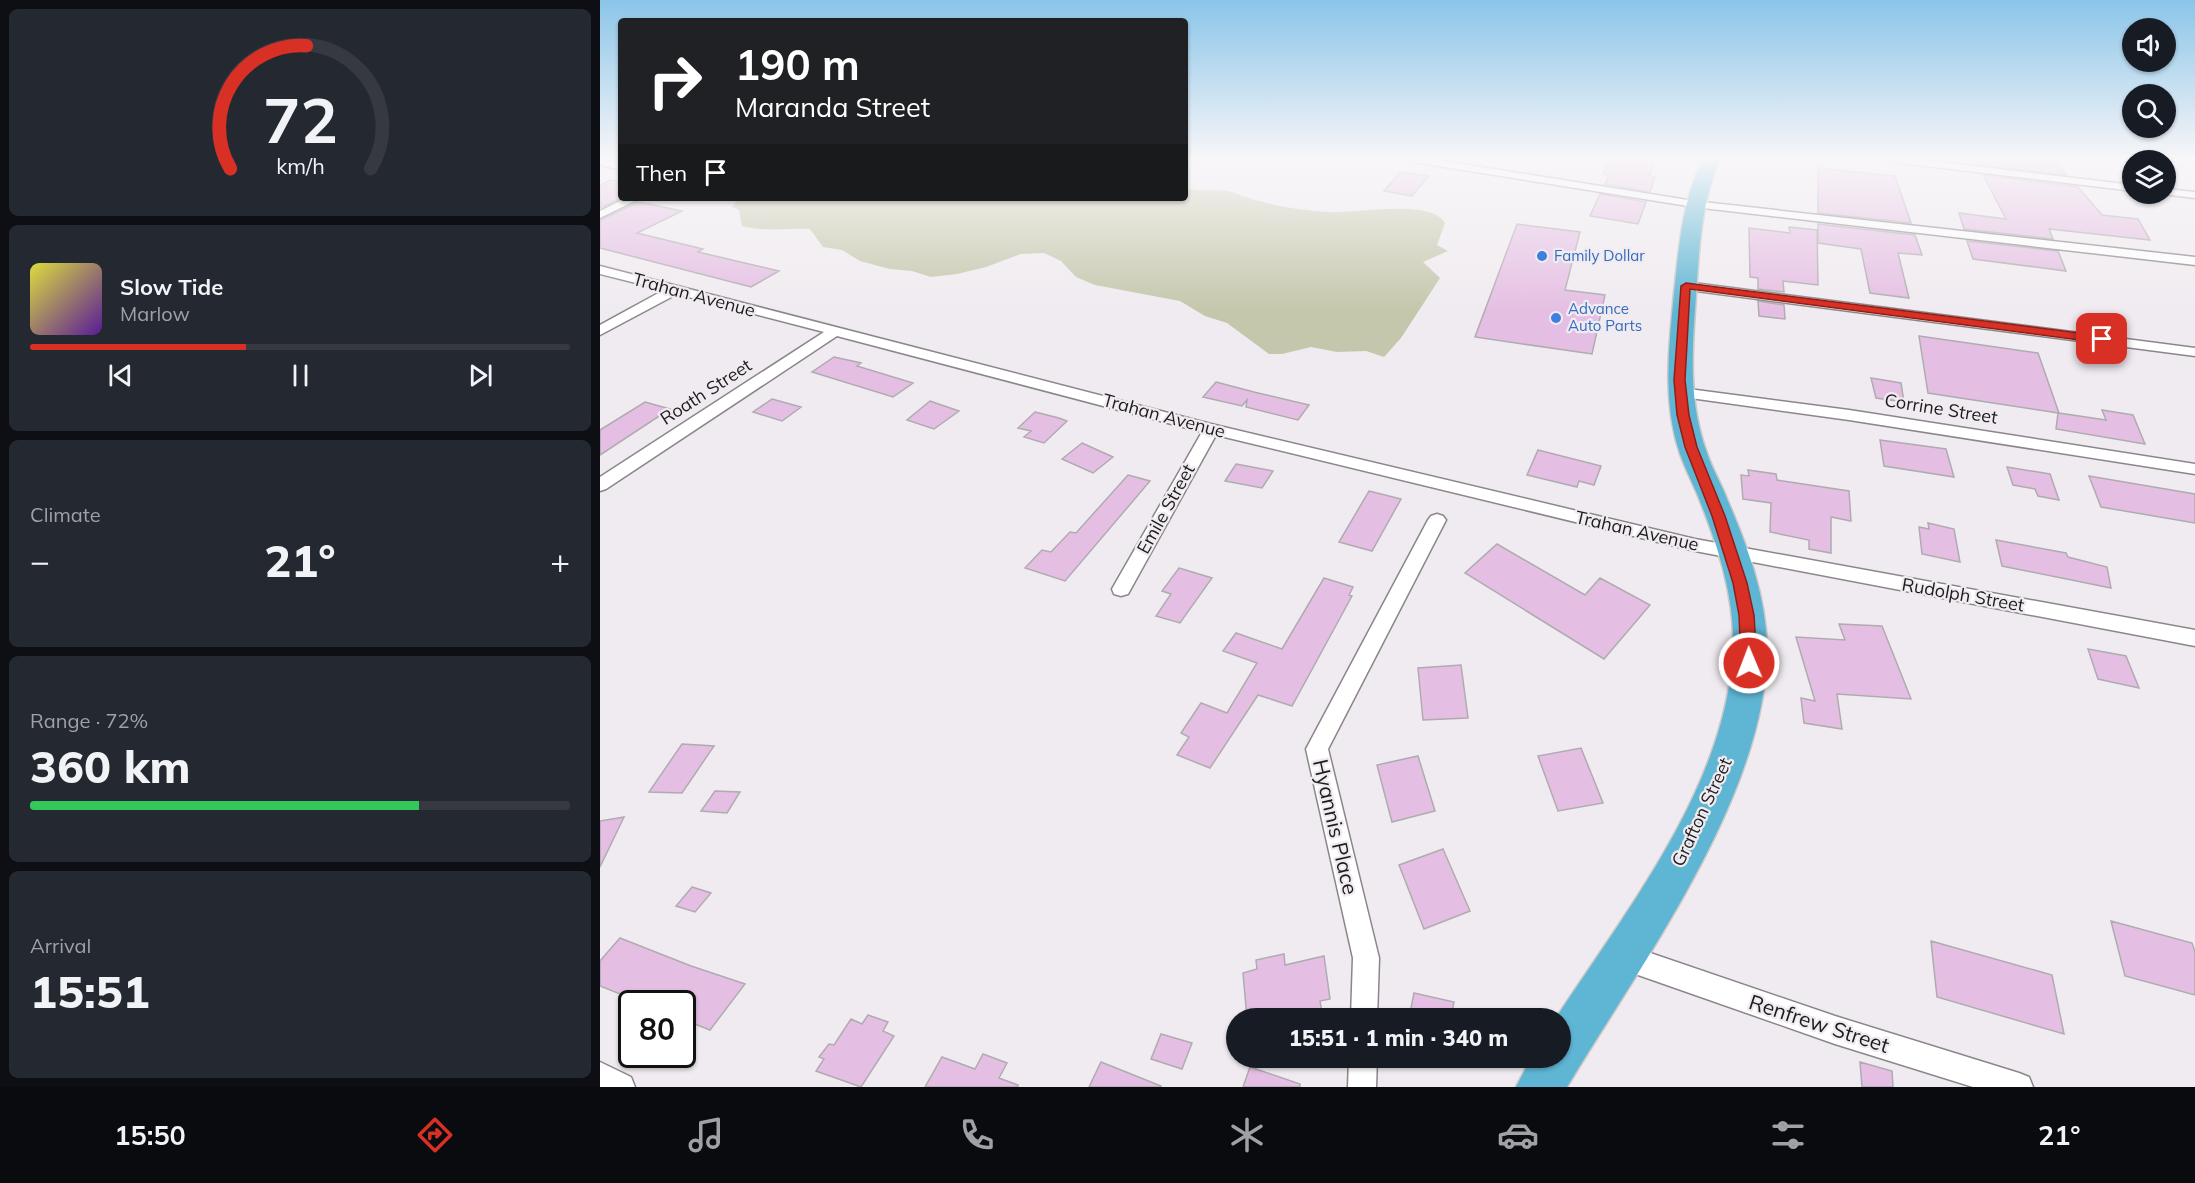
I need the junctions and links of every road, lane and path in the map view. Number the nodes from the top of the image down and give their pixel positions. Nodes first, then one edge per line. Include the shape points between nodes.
1 (1693, 210) edge
2 (1744, 210) edge
3 (2195, 261) edge
4 (600, 270) edge
5 (1686, 286) junction
6 (674, 290) junction
7 (600, 331) edge
8 (834, 332) junction
9 (2195, 352) edge
10 (1681, 393) junction
11 (1211, 429) junction
12 (2195, 469) edge
13 (600, 485) edge
14 (1437, 520) dead end
15 (1731, 553) junction
16 (1121, 590) dead end
17 (2195, 638) edge
18 (1621, 956) junction
19 (1364, 1008) edge
20 (1571, 1037) edge
21 (1363, 1068) edge
22 (1552, 1068) edge
23 (600, 1076) edge
24 (621, 1087) edge
25 (1362, 1087) edge
26 (1540, 1087) edge
27 (2019, 1087) edge

1 - 5 highway, Grafton Street
2 - 3 street
4 - 6 street, Trahan Avenue
5 - 9 street
5 - 10 highway, Grafton Street
6 - 7 street
6 - 8 street, Trahan Avenue
8 - 11 street, Trahan Avenue
8 - 13 street, Roath Street
10 - 12 street, Corrine Street
10 - 15 highway, Grafton Street via 1691,447
11 - 15 street, Trahan Avenue
11 - 16 street, Emile Street
14 - 19 street, Hyannis Place via 1317,749 1366,958
15 - 17 street, Rudolph Street
15 - 18 highway, Grafton Street via 1747,615 1750,648 1735,738 1722,776 1684,854
18 - 20 highway, Grafton Street
18 - 27 street, Renfrew Street via 1835,1030
21 - 25 street
22 - 26 highway, Grafton Street
23 - 24 street

